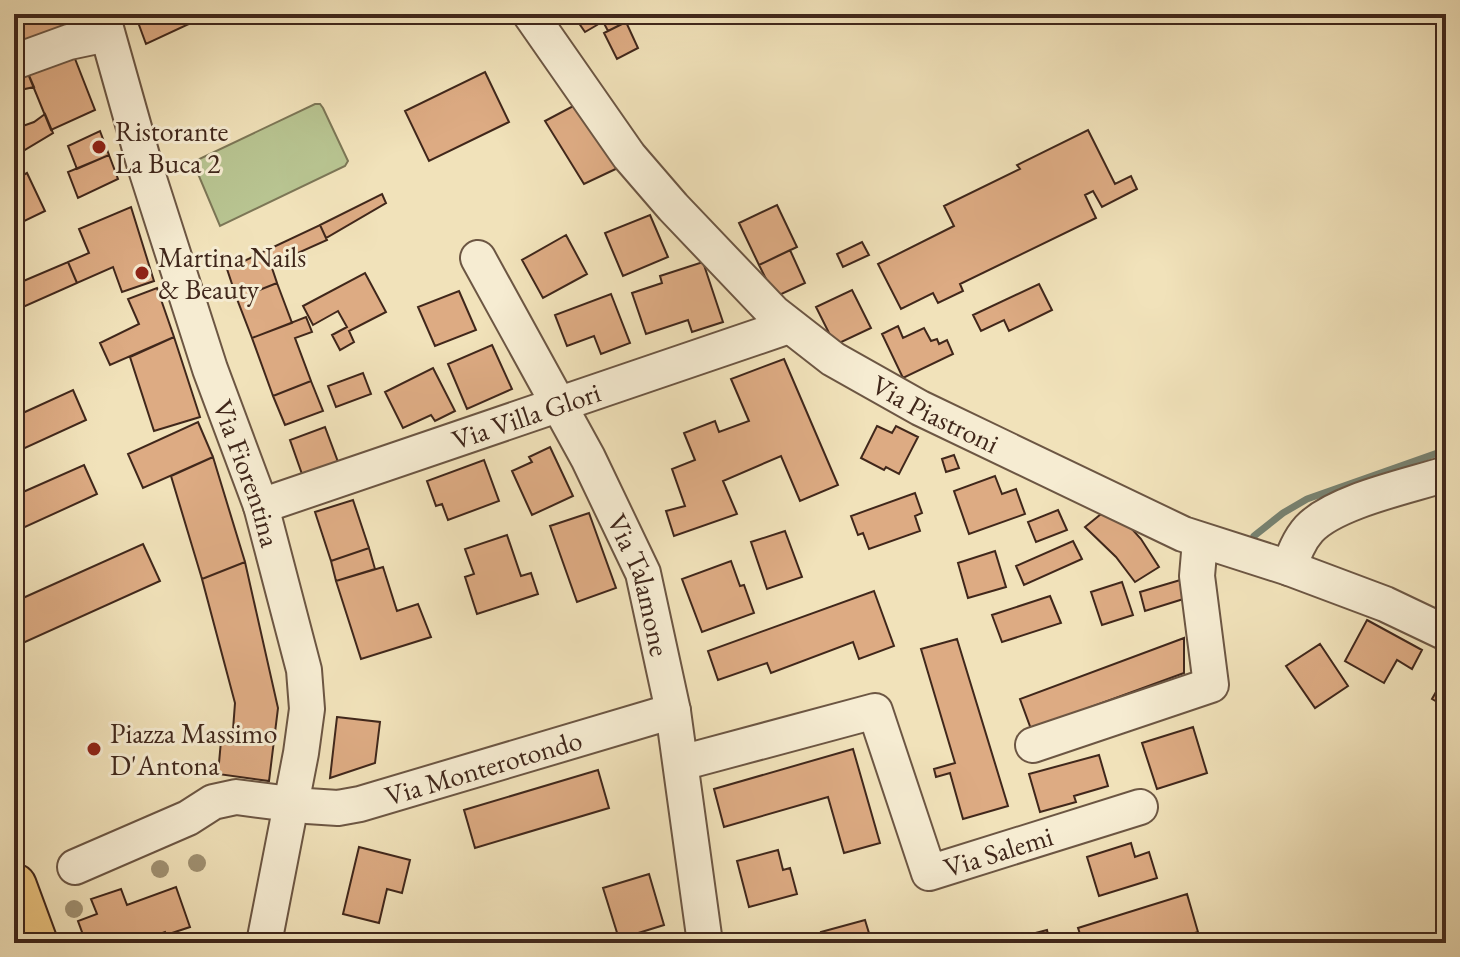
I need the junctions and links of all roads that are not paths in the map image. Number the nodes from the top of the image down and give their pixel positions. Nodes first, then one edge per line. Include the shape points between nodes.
1 (530, 14) edge
2 (105, 24) edge
3 (14, 62) edge
4 (478, 258) dead end
5 (789, 326) junction
6 (560, 406) junction
7 (1446, 474) edge
8 (261, 506) junction
9 (1200, 541) junction
10 (1289, 568) junction
11 (1446, 633) edge
12 (673, 711) junction
13 (1033, 745) dead end
14 (681, 763) junction
15 (292, 805) junction
16 (1140, 807) dead end
17 (75, 867) dead end
18 (14, 888) edge
19 (35, 943) edge
20 (264, 943) edge
21 (705, 943) edge

1 - 5 street, Via Piastroni via 629,156
2 - 3 street
2 - 8 street, Via Fiorentina via 210,369
4 - 6 street, Via Talamone
5 - 6 street, Via Villa Glori
5 - 9 street, Via Piastroni via 852,371 920,408
6 - 8 street, Via Villa Glori
6 - 12 street, Via Talamone via 643,573
7 - 10 street via 1334,511 1310,528
8 - 15 street, Via Fiorentina via 308,694
9 - 10 street, Via Piastroni
9 - 13 street via 1197,576 1211,685
10 - 11 street, Via Piastroni
12 - 14 street, Via Talamone
12 - 15 street, Via Monterotondo via 360,804
14 - 16 street, Via Salemi via 875,711 929,873
14 - 21 street, Via Talamone
15 - 17 street via 236,797 213,802
15 - 20 street, Via Fiorentina
18 - 19 main road

